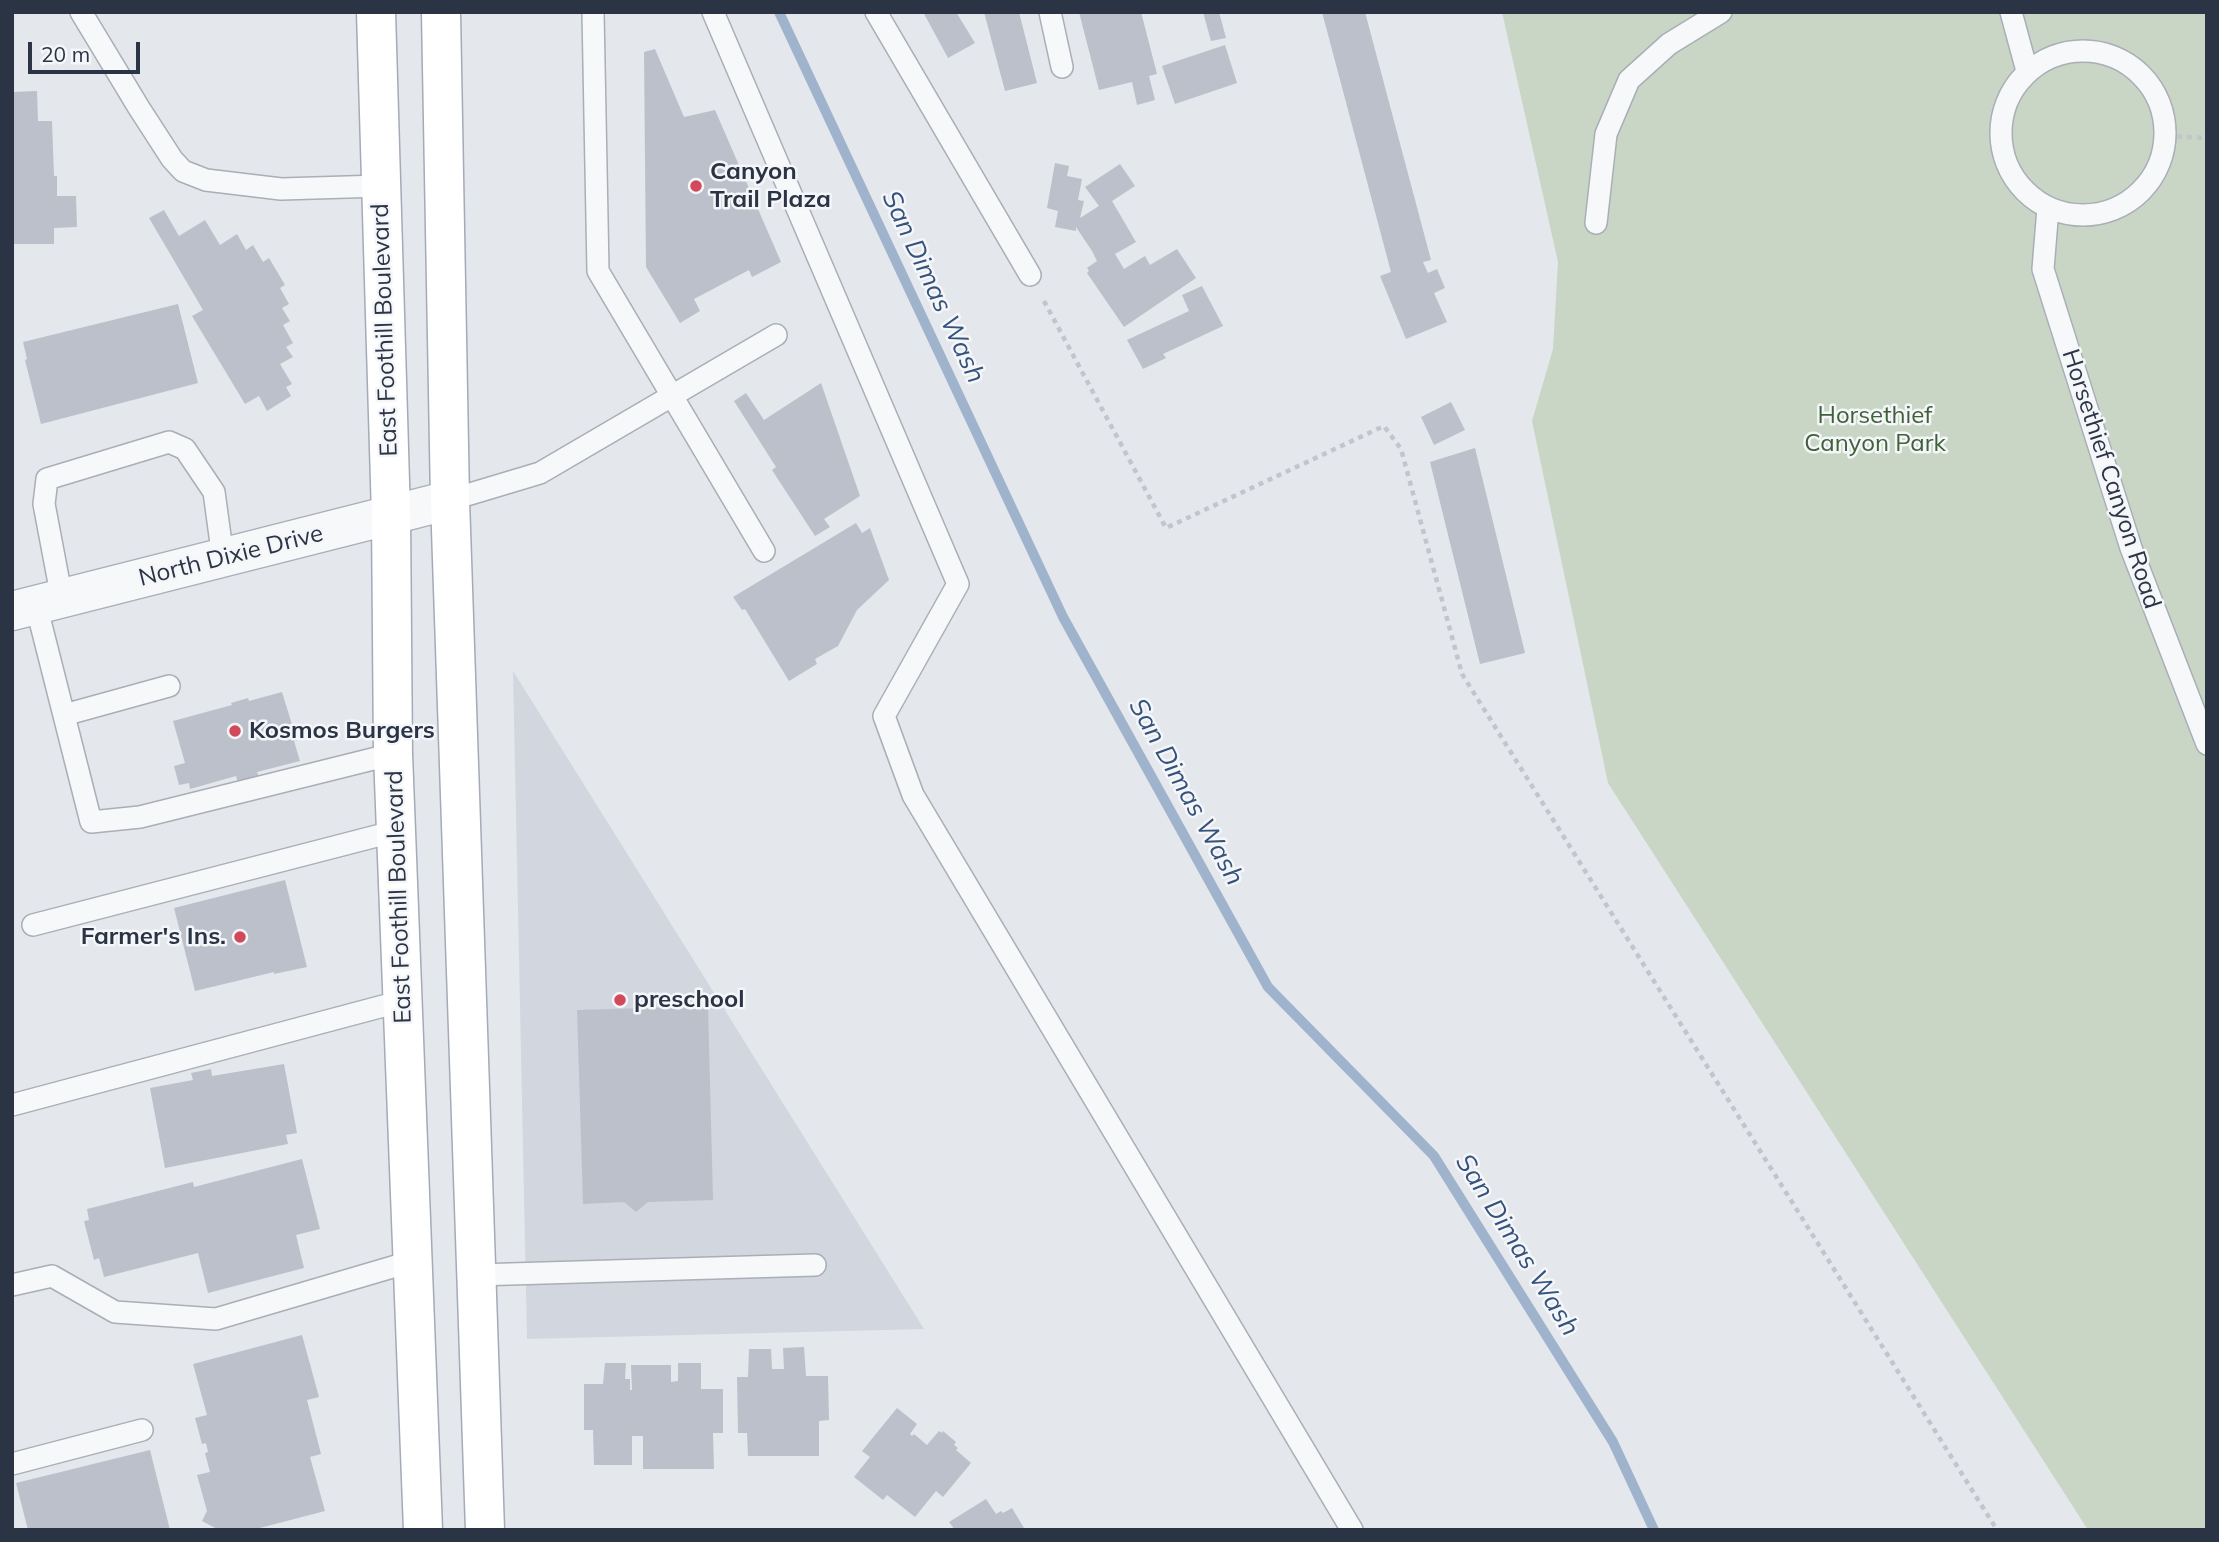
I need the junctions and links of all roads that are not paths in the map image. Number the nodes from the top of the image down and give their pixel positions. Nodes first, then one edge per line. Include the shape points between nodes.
1 (81, 12) edge
2 (376, 12) edge
3 (442, 12) edge
4 (593, 12) edge
5 (713, 12) edge
6 (876, 12) edge
7 (1050, 12) edge
8 (1721, 12) edge
9 (2011, 12) edge
10 (1062, 67) dead end
11 (2027, 71) junction
12 (381, 186) junction
13 (2048, 208) junction
14 (1596, 223) dead end
15 (1030, 275) road end
16 (776, 335) dead end
17 (672, 395) junction
18 (450, 500) junction
19 (391, 516) junction
20 (764, 551) dead end
21 (223, 558) junction
22 (37, 605) edge
23 (169, 686) dead end
24 (64, 715) junction
25 (2207, 744) edge
26 (393, 754) junction
27 (396, 831) junction
28 (33, 925) dead end
29 (402, 1002) junction
30 (12, 1105) edge
31 (413, 1261) junction
32 (815, 1265) dead end
33 (476, 1275) junction
34 (12, 1285) edge
35 (142, 1430) dead end
36 (12, 1464) edge
37 (423, 1530) edge
38 (485, 1530) edge
39 (1352, 1530) edge

1 - 12 lane via 183,171 206,180 281,189
2 - 12 main road, East Foothill Boulevard
3 - 18 main road
4 - 17 lane via 598,271
5 - 39 lane via 958,584 884,716 913,795
6 - 15 lane
7 - 10 lane
8 - 14 lane via 1669,44 1629,80 1606,134
9 - 11 lane
11 - 13 lane via 2008,97 2000,129 2006,161 2022,189
11 - 13 lane via 2055,54 2087,49 2118,57 2145,76 2161,104 2167,136 2159,168 2131,200 2112,211 2080,216
12 - 19 main road, East Foothill Boulevard
13 - 25 lane, Horsethief Canyon Road via 2043,269 2131,548
16 - 17 lane
17 - 18 lane via 540,473
17 - 20 lane
18 - 19 street, North Dixie Drive
18 - 33 main road
19 - 21 street, North Dixie Drive
19 - 26 main road, East Foothill Boulevard
21 - 22 street, North Dixie Drive
21 - 22 lane via 214,492 185,449 169,442 47,479
22 - 24 lane
23 - 24 lane
24 - 26 lane via 91,822 140,817
26 - 27 main road, East Foothill Boulevard
27 - 28 lane
27 - 29 main road, East Foothill Boulevard
29 - 30 lane
29 - 31 main road, East Foothill Boulevard
31 - 34 lane via 216,1319 116,1312 52,1276
31 - 37 main road, East Foothill Boulevard
32 - 33 lane
33 - 38 main road
35 - 36 lane

